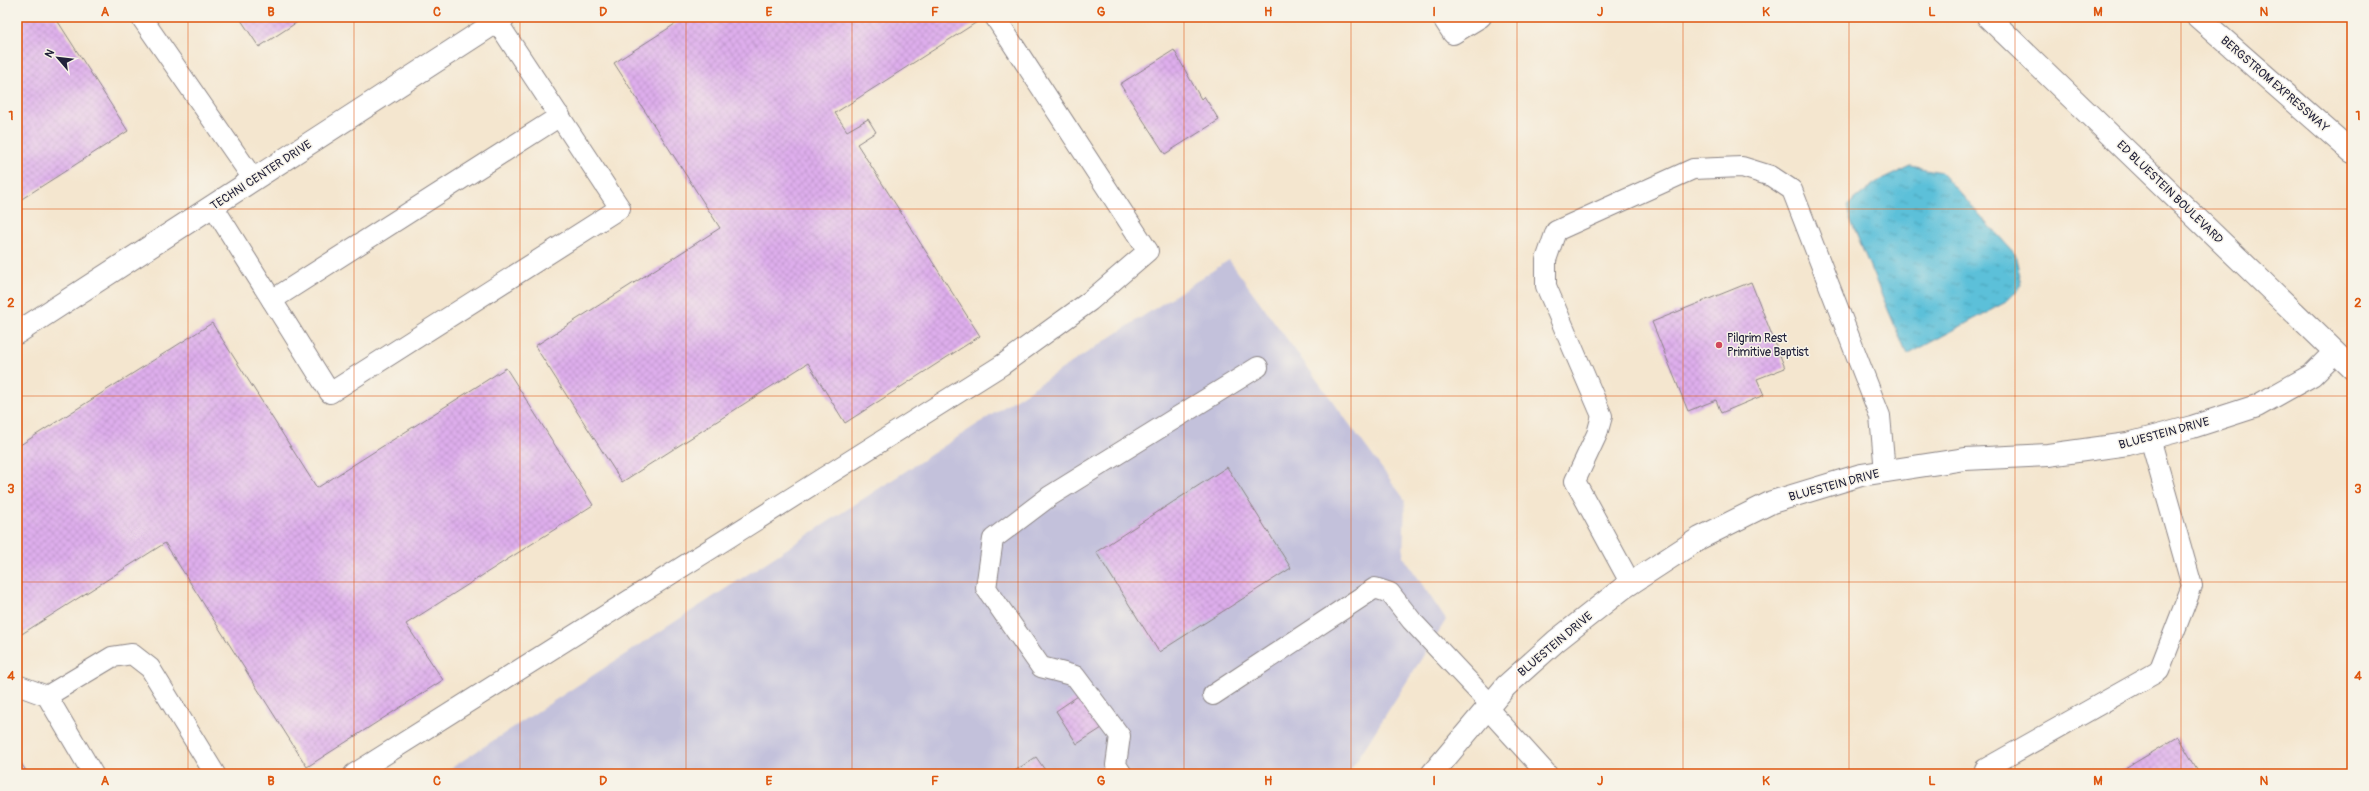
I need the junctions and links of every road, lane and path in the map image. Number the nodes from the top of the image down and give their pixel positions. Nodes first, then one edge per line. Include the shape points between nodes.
1 (141, 17) edge
2 (995, 17) edge
3 (1442, 17) edge
4 (1481, 17) edge
5 (1988, 17) edge
6 (2198, 17) edge
7 (498, 19) edge
8 (560, 116) junction
9 (2352, 152) edge
10 (254, 180) junction
11 (213, 206) junction
12 (272, 300) junction
13 (17, 333) edge
14 (2335, 352) junction
15 (1258, 367) dead end
16 (2352, 368) edge
17 (2150, 438) junction
18 (1885, 472) junction
19 (1630, 584) junction
20 (17, 685) edge
21 (1213, 695) dead end
22 (47, 696) junction
23 (1489, 706) junction
24 (93, 774) edge
25 (214, 774) edge
26 (354, 774) edge
27 (1122, 774) edge
28 (1432, 774) edge
29 (1547, 774) edge
30 (1988, 774) edge

1 - 10 lane
2 - 26 lane via 1148,251 1090,301 1002,364
3 - 4 lane via 1453,34
5 - 14 main road, ED BLUESTEIN BOULEVARD
6 - 9 main road, BERGSTROM EXPRESSWAY
7 - 8 lane
7 - 10 main road, TECHNI CENTER DRIVE
8 - 12 lane
8 - 12 lane via 620,208 330,393
10 - 11 main road, TECHNI CENTER DRIVE
11 - 12 lane
11 - 13 main road, TECHNI CENTER DRIVE
14 - 16 main road, ED BLUESTEIN BOULEVARD
14 - 17 main road, BLUESTEIN DRIVE via 2312,375 2257,406
15 - 27 lane via 1050,496 993,539 986,588 1040,667 1075,676 1120,736 1116,765
17 - 18 main road, BLUESTEIN DRIVE via 2128,444 2048,455 1965,459
17 - 30 lane via 2192,586 2159,671 1985,769
18 - 19 main road, BLUESTEIN DRIVE via 1861,475 1772,502 1700,538
18 - 19 lane via 1880,416 1792,190 1771,176 1742,167 1693,169 1556,231 1546,260 1546,286 1602,416 1575,481
19 - 23 main road, BLUESTEIN DRIVE via 1556,640 1506,686
20 - 22 lane
21 - 23 lane via 1375,588 1390,593
22 - 24 lane
22 - 25 lane via 112,657 132,654 150,668
23 - 28 main road, BLUESTEIN DRIVE
23 - 29 lane

